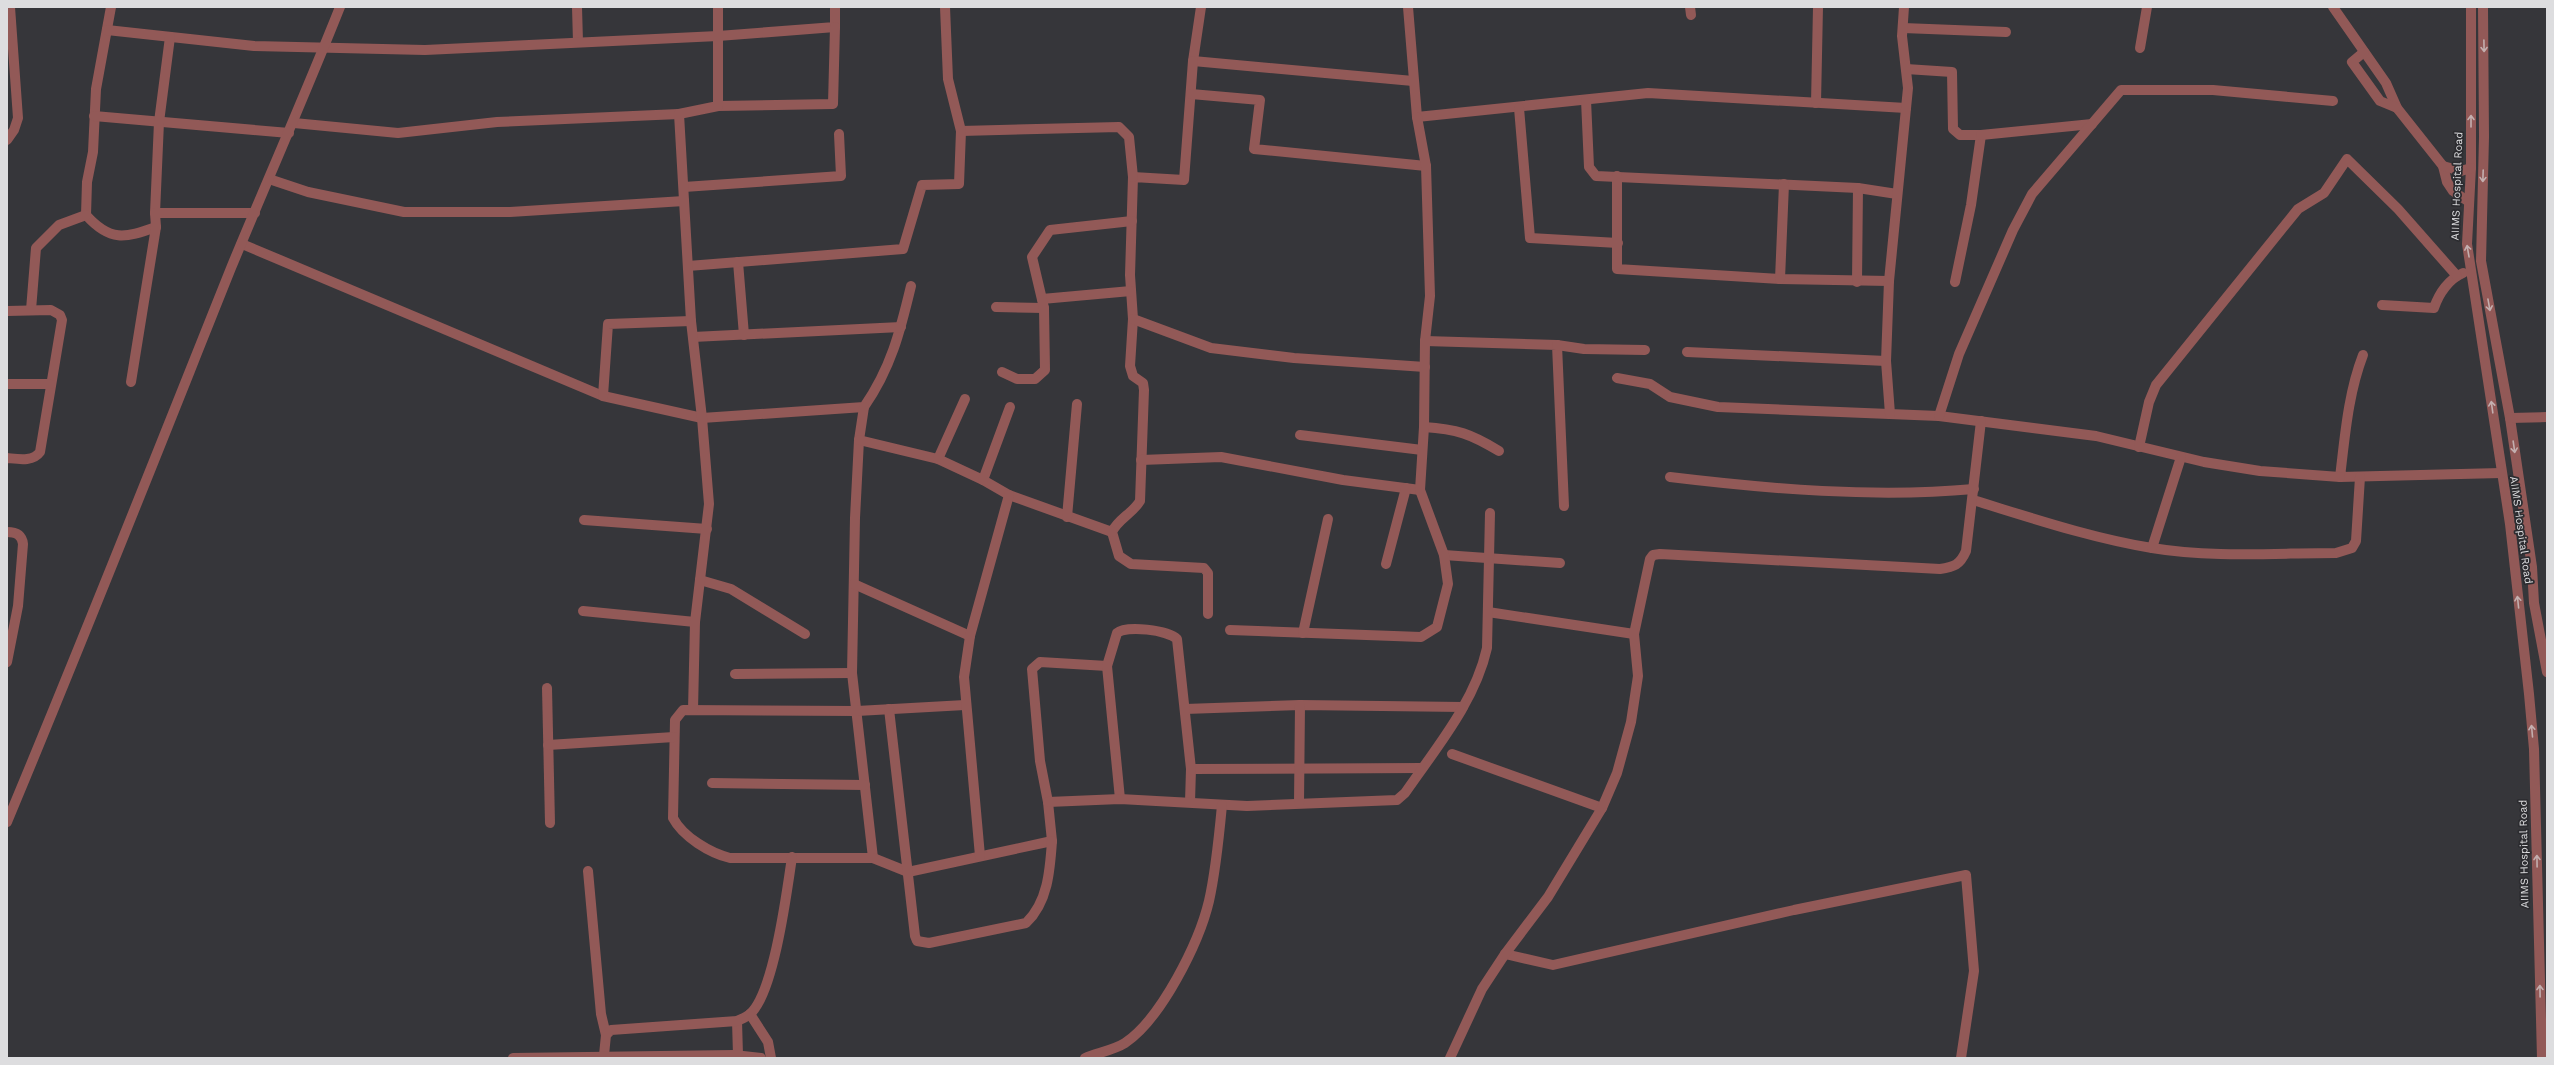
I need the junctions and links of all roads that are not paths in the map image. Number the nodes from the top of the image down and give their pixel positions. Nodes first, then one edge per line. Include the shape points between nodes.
1 (10, 7) edge
2 (111, 7) edge
3 (340, 7) edge
4 (577, 7) edge
5 (718, 7) edge
6 (835, 7) edge
7 (945, 7) edge
8 (1201, 7) edge
9 (1408, 7) edge
10 (1818, 7) edge
11 (1904, 7) edge
12 (2148, 7) edge
13 (2333, 7) edge
14 (2471, 7) edge
15 (2483, 7) edge
16 (835, 27) junction
17 (1903, 28) junction
18 (106, 30) junction
19 (2006, 32) dead end
20 (718, 36) junction
21 (170, 37) junction
22 (578, 42) junction
23 (323, 48) junction
24 (2140, 48) dead end
25 (2364, 52) junction
26 (1194, 61) junction
27 (1906, 69) junction
28 (1413, 81) junction
29 (1191, 94) junction
30 (1586, 100) junction
31 (2333, 101) dead end
32 (1816, 103) junction
33 (718, 106) junction
34 (1519, 108) junction
35 (1906, 108) junction
36 (2397, 108) junction
37 (679, 114) junction
38 (94, 116) junction
39 (1417, 117) junction
40 (159, 122) junction
41 (294, 123) junction
42 (2092, 124) junction
43 (961, 131) junction
44 (289, 133) junction
45 (839, 134) dead end
46 (1981, 134) junction
47 (7, 140) edge
48 (1426, 166) junction
49 (2443, 166) junction
50 (2471, 168) junction
51 (1617, 176) junction
52 (1133, 178) junction
53 (269, 179) junction
54 (1784, 184) junction
55 (684, 187) junction
56 (1858, 188) junction
57 (1897, 194) junction
58 (684, 201) junction
59 (2469, 202) junction
60 (155, 213) junction
61 (254, 213) junction
62 (86, 215) junction
63 (1132, 221) junction
64 (156, 227) junction
65 (1618, 243) junction
66 (242, 244) junction
67 (2481, 261) junction
68 (738, 262) junction
69 (688, 266) junction
70 (2472, 270) junction
71 (2457, 276) junction
72 (1780, 279) junction
73 (1889, 281) junction
74 (1857, 282) junction
75 (1955, 282) dead end
76 (911, 286) dead end
77 (1131, 291) junction
78 (1043, 304) junction
79 (2382, 305) dead end
80 (996, 307) dead end
81 (30, 310) junction
82 (7, 311) edge
83 (1133, 319) junction
84 (691, 320) junction
85 (901, 327) junction
86 (744, 335) junction
87 (693, 337) junction
88 (1425, 341) junction
89 (1557, 345) junction
90 (1645, 350) dead end
91 (1687, 352) dead end
92 (2363, 355) dead end
93 (1886, 361) junction
94 (1425, 367) junction
95 (1002, 372) dead end
96 (1618, 378) dead end
97 (131, 382) dead end
98 (7, 384) edge
99 (50, 384) junction
100 (603, 396) junction
101 (965, 399) dead end
102 (1077, 404) dead end
103 (864, 407) junction
104 (1010, 407) dead end
105 (1890, 414) junction
106 (1939, 416) junction
107 (2547, 417) edge
108 (702, 418) junction
109 (2510, 418) junction
110 (1981, 421) junction
111 (1424, 427) junction
112 (1300, 435) dead end
113 (859, 440) junction
114 (2139, 447) junction
115 (1422, 450) junction
116 (1499, 451) dead end
117 (2181, 457) junction
118 (7, 458) edge
119 (938, 459) junction
120 (1141, 460) junction
121 (2501, 473) junction
122 (1670, 477) dead end
123 (2340, 477) junction
124 (2360, 477) junction
125 (983, 480) junction
126 (1406, 488) junction
127 (1974, 489) junction
128 (1420, 490) junction
129 (1009, 495) junction
130 (1973, 500) junction
131 (1564, 506) dead end
132 (1490, 513) dead end
133 (1067, 517) junction
134 (1328, 519) dead end
135 (584, 520) dead end
136 (707, 529) junction
137 (7, 532) edge
138 (1112, 532) junction
139 (2152, 548) junction
140 (1444, 555) junction
141 (1490, 558) junction
142 (1560, 563) dead end
143 (1386, 564) dead end
144 (700, 580) junction
145 (854, 584) junction
146 (7, 606) edge
147 (18, 606) junction
148 (583, 611) dead end
149 (1488, 612) junction
150 (1208, 614) dead end
151 (695, 622) junction
152 (1230, 630) dead end
153 (1303, 633) junction
154 (805, 634) dead end
155 (1634, 634) junction
156 (970, 636) junction
157 (7, 662) edge
158 (1107, 666) junction
159 (2547, 672) edge
160 (852, 673) junction
161 (735, 674) dead end
162 (547, 688) dead end
163 (965, 705) junction
164 (1300, 705) junction
165 (1463, 707) junction
166 (889, 709) junction
167 (1186, 709) junction
168 (693, 710) junction
169 (857, 711) junction
170 (674, 737) junction
171 (548, 744) junction
172 (1452, 754) dead end
173 (1422, 768) junction
174 (1191, 769) junction
175 (1299, 769) junction
176 (712, 783) dead end
177 (865, 785) junction
178 (1120, 799) junction
179 (1048, 802) junction
180 (1190, 802) junction
181 (1299, 803) junction
182 (1222, 805) junction
183 (1602, 808) junction
184 (7, 822) edge
185 (550, 823) dead end
186 (1052, 841) junction
187 (980, 856) junction
188 (792, 857) junction
189 (873, 858) junction
190 (588, 871) dead end
191 (908, 872) junction
192 (1505, 954) junction
193 (750, 1014) junction
194 (737, 1021) junction
195 (606, 1035) junction
196 (604, 1055) junction
197 (738, 1055) junction
198 (580, 1057) edge
199 (513, 1058) edge
200 (761, 1058) edge
201 (771, 1058) edge
202 (1085, 1058) edge
203 (1450, 1058) edge
204 (1961, 1058) edge
205 (2542, 1058) edge

1 - 47 street via 18,118
2 - 18 street
3 - 23 street
4 - 22 street
5 - 20 street
6 - 16 street
7 - 43 street via 948,79
8 - 26 street
9 - 28 street
10 - 32 street
11 - 17 street
12 - 24 street
13 - 25 street
50 -> 14 street, AIIMS Hospital Road
15 -> 67 street, AIIMS Hospital Road via 2484,137
16 - 20 street
16 - 33 street via 833,104
17 - 19 street
17 - 27 street
18 - 21 street
18 - 38 street
20 - 22 street
20 - 33 street
21 - 23 street via 254,46
21 - 40 street
22 - 23 street via 425,50
23 - 41 street
25 - 36 street via 2386,83
25 - 36 street via 2352,62 2380,101
26 - 28 street
26 - 29 street
27 - 35 street
27 - 46 street via 1952,72 1953,129 1960,135
28 - 39 street
29 - 48 street via 1260,100 1254,149
29 - 52 street via 1184,180
30 - 32 street via 1648,93
30 - 34 street
30 - 51 street via 1591,172 1596,176
31 - 42 street via 2213,90 2121,90
32 - 35 street
33 - 37 street
34 - 39 street
34 - 65 street via 1530,238
35 - 57 street
36 - 49 street
37 - 41 street via 497,122 398,133
37 - 55 street
38 - 40 street
38 - 62 street
39 - 48 street
40 - 44 street
40 - 60 street
41 - 44 street
42 - 46 street
42 - 106 street via 2032,194 2013,230 1959,354
43 - 52 street via 1119,127 1129,137
43 - 68 street via 959,184 922,185 903,249
44 - 53 street
45 - 55 street via 841,176
46 - 75 street
48 - 88 street via 1430,296
49 - 50 street via 2461,171
49 - 59 street via 2447,182 2453,191
50 - 59 street, AIIMS Hospital Road
51 - 54 street
51 - 65 street
52 - 63 street
53 - 58 street via 308,192 404,212 510,212
53 - 61 street
54 - 56 street
54 - 72 street
55 - 58 street
56 - 57 street
56 - 74 street
57 - 73 street
58 - 69 street
70 -> 59 street, AIIMS Hospital Road via 2467,244
60 - 61 street
60 - 64 street
61 - 66 street
62 - 64 street via 107,233 130,236
62 - 81 street via 58,226 36,248
63 - 77 street
63 - 78 street via 1050,230 1032,257
64 - 97 street
65 - 72 street via 1617,269
66 - 100 street via 495,353
66 - 184 street via 107,583
67 - 70 street
67 -> 109 street, AIIMS Hospital Road
68 - 69 street
68 - 86 street
69 - 84 street
70 - 71 street
121 -> 70 street, AIIMS Hospital Road
71 - 79 street via 2438,295 2434,308
71 - 114 street via 2398,209 2347,159 2324,193 2298,209 2156,385 2149,402
72 - 74 street
73 - 74 street
73 - 93 street
76 - 85 street
77 - 78 street
77 - 83 street
78 - 80 street
78 - 95 street via 1045,370 1035,380 1017,380
81 - 82 street
81 - 99 street via 56,312 62,320
83 - 94 street via 1211,348 1294,358
83 - 120 street via 1130,366 1133,376 1143,383 1144,390
84 - 87 street
84 - 100 street via 608,324
85 - 86 street
85 - 103 street via 889,366
86 - 87 street
87 - 108 street
88 - 89 street
88 - 94 street
89 - 90 street via 1584,349
89 - 131 street
91 - 93 street
92 - 123 street via 2355,376 2347,418
93 - 105 street
94 - 111 street
96 - 105 street via 1650,384 1670,397 1718,407
98 - 99 street
99 - 118 street via 40,452 37,457 31,459
100 - 108 street
101 - 119 street
102 - 133 street
103 - 108 street
103 - 113 street
104 - 125 street
105 - 106 street
106 - 110 street
107 - 109 street
108 - 136 street via 709,504
109 -> 159 street, AIIMS Hospital Road via 2532,567 2534,603
110 - 114 street via 2096,436
110 - 127 street
111 - 115 street
111 - 116 street via 1454,429 1474,435
112 - 115 street
113 - 119 street
113 - 145 street
114 - 117 street
115 - 128 street
117 - 123 street via 2260,471
117 - 139 street
119 - 125 street
120 - 126 street via 1221,457 1343,480
120 - 138 street via 1140,501
121 - 124 street
205 -> 121 street, AIIMS Hospital Road via 2534,750 2510,524
122 - 127 street via 1772,489 1943,492
123 - 124 street
124 - 139 street via 2356,541 2347,551 2211,552
125 - 129 street
126 - 128 street
126 - 143 street
127 - 130 street
128 - 140 street
129 - 133 street
129 - 156 street
130 - 139 street via 2070,529
130 - 155 street via 1966,551 1962,560 1954,567 1940,569 1653,555 1647,568
132 - 141 street
133 - 138 street
134 - 153 street
135 - 136 street
136 - 144 street
137 - 147 street via 18,534 23,544
138 - 150 street via 1119,556 1131,564 1204,568 1208,573
140 - 141 street
140 - 153 street via 1448,584 1440,619 1432,633 1421,637
141 - 142 street
141 - 149 street
144 - 151 street
144 - 154 street via 731,590
145 - 156 street
145 - 160 street
146 - 147 street
147 - 157 street
148 - 151 street
149 - 155 street
149 - 165 street via 1487,648 1482,668
151 - 168 street
152 - 153 street
155 - 183 street via 1638,676 1631,722 1617,773
156 - 163 street via 964,677
158 - 167 street via 1113,640 1121,629 1173,634 1177,639
158 - 178 street
158 - 179 street via 1040,662 1032,669 1040,761
160 - 161 street
160 - 169 street
162 - 171 street
163 - 166 street
163 - 187 street
164 - 165 street
164 - 167 street
164 - 175 street
165 - 173 street
166 - 169 street
166 - 191 street
167 - 174 street
168 - 169 street
168 - 170 street via 683,710 679,714 675,720
169 - 177 street
170 - 171 street
170 - 188 street via 672,811 676,824 709,851 719,855 730,858
171 - 185 street
172 - 183 street
173 - 175 street
173 - 181 street via 1397,800
174 - 175 street
174 - 180 street
175 - 181 street
176 - 177 street
177 - 189 street
178 - 179 street
178 - 180 street
179 - 186 street
180 - 182 street
181 - 182 street
182 - 202 street via 1208,903 1186,961 1163,1000 1141,1030 1124,1044
183 - 192 street via 1548,898
186 - 187 street
186 - 191 street via 1050,872 1041,902 1035,915 1026,923 929,943 917,941
187 - 191 street
188 - 189 street
188 - 193 street via 776,953 760,1001
189 - 191 street
190 - 195 street via 600,1001
192 - 203 street via 1482,990
192 - 204 street via 1553,965 1786,912 1966,875 1974,971
193 - 194 street
193 - 201 street via 768,1042
194 - 195 street via 611,1030
194 - 197 street
195 - 196 street
196 - 197 street
196 - 198 street
197 - 200 street
198 - 199 street

